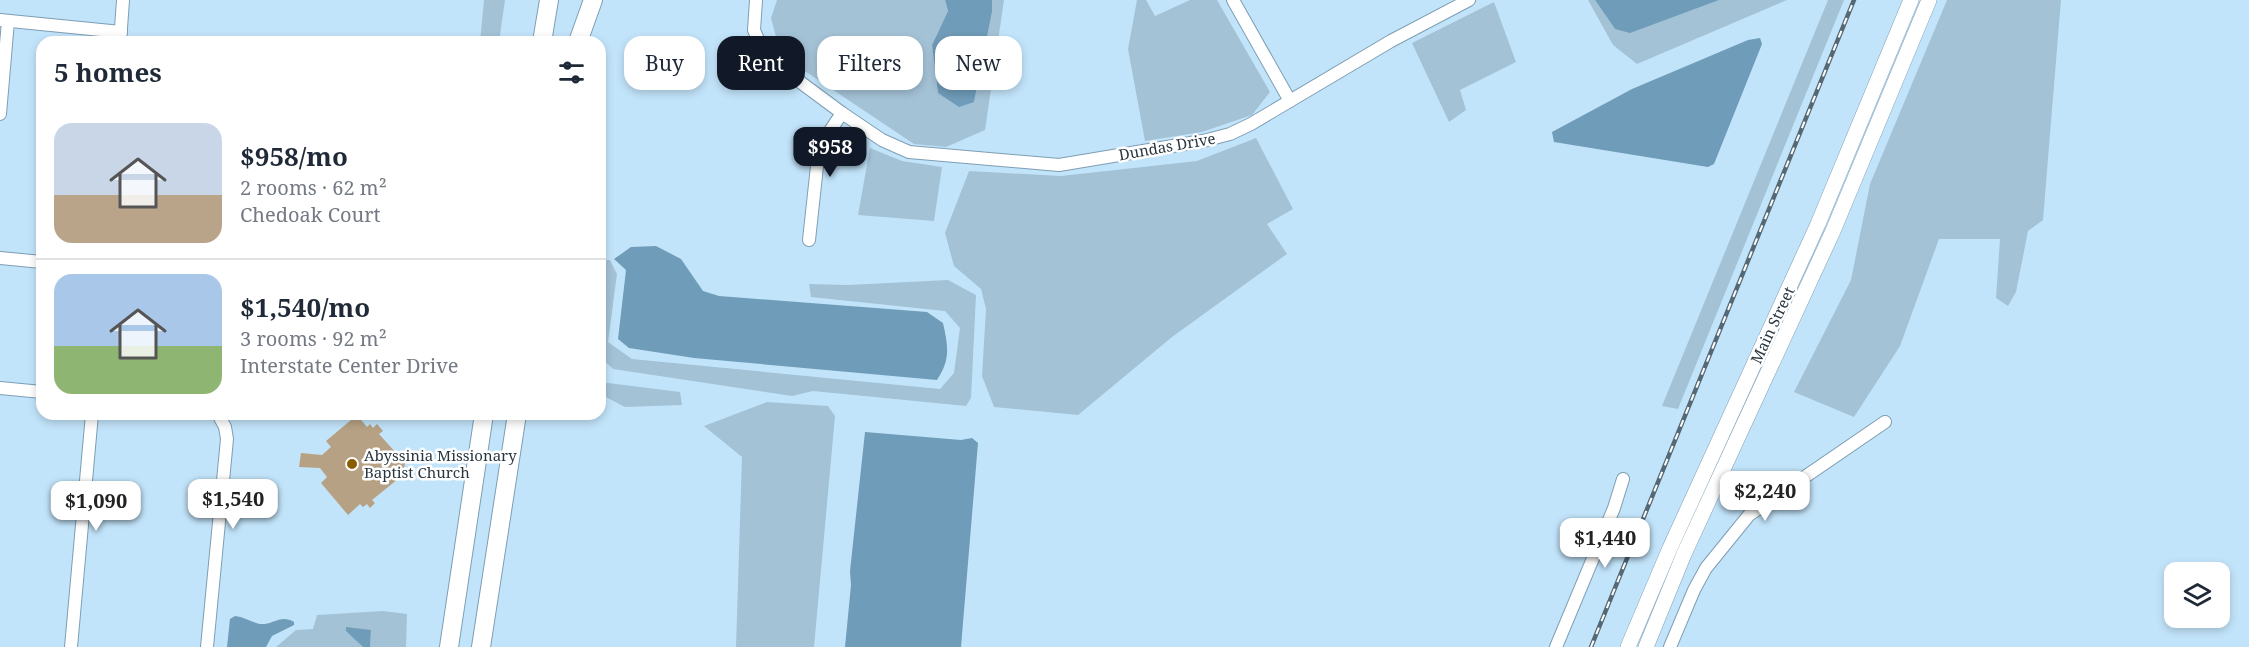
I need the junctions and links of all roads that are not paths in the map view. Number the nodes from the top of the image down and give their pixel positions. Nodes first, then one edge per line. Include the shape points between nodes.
1 (123, 0) edge
2 (544, 0) edge
3 (549, 0) edge
4 (584, 0) edge
5 (593, 0) edge
6 (756, 0) edge
7 (1233, 0) edge
8 (1469, 0) edge
9 (1911, 0) edge
10 (1929, 0) edge
11 (4, 20) edge
12 (113, 36) edge
13 (120, 36) edge
14 (543, 36) edge
15 (543, 36) edge
16 (579, 36) edge
17 (580, 36) edge
18 (1290, 101) junction
19 (842, 113) junction
20 (0, 114) edge
21 (1818, 224) junction
22 (1833, 231) junction
23 (809, 240) dead end
24 (0, 258) edge
25 (36, 261) edge
26 (0, 388) edge
27 (36, 391) edge
28 (91, 420) edge
29 (220, 420) edge
30 (483, 420) edge
31 (516, 420) edge
32 (1885, 422) dead end
33 (1623, 479) dead end
34 (71, 647) edge
35 (207, 647) edge
36 (449, 647) edge
37 (481, 647) edge
38 (1556, 647) edge
39 (1628, 647) edge
40 (1646, 647) edge
41 (1670, 647) edge

1 - 13 street
2 - 14 highway
3 - 15 highway
4 - 16 highway
5 - 17 highway
6 - 19 street, Dundas Drive via 754,30 765,56
7 - 18 street
8 - 18 street, Dundas Drive
9 - 21 main road, Main Street
10 - 22 main road, Main Street
11 - 12 street
11 - 20 street
18 - 19 street, Dundas Drive via 1217,138 1047,165 909,152
19 - 23 street via 822,143 818,157
21 - 22 street
21 - 39 main road, Main Street
22 - 40 main road, Main Street via 1684,554
24 - 25 street
26 - 27 street
28 - 34 street
29 - 35 street via 227,439
30 - 36 highway
31 - 37 highway
32 - 41 street via 1749,515 1706,568
33 - 38 street

